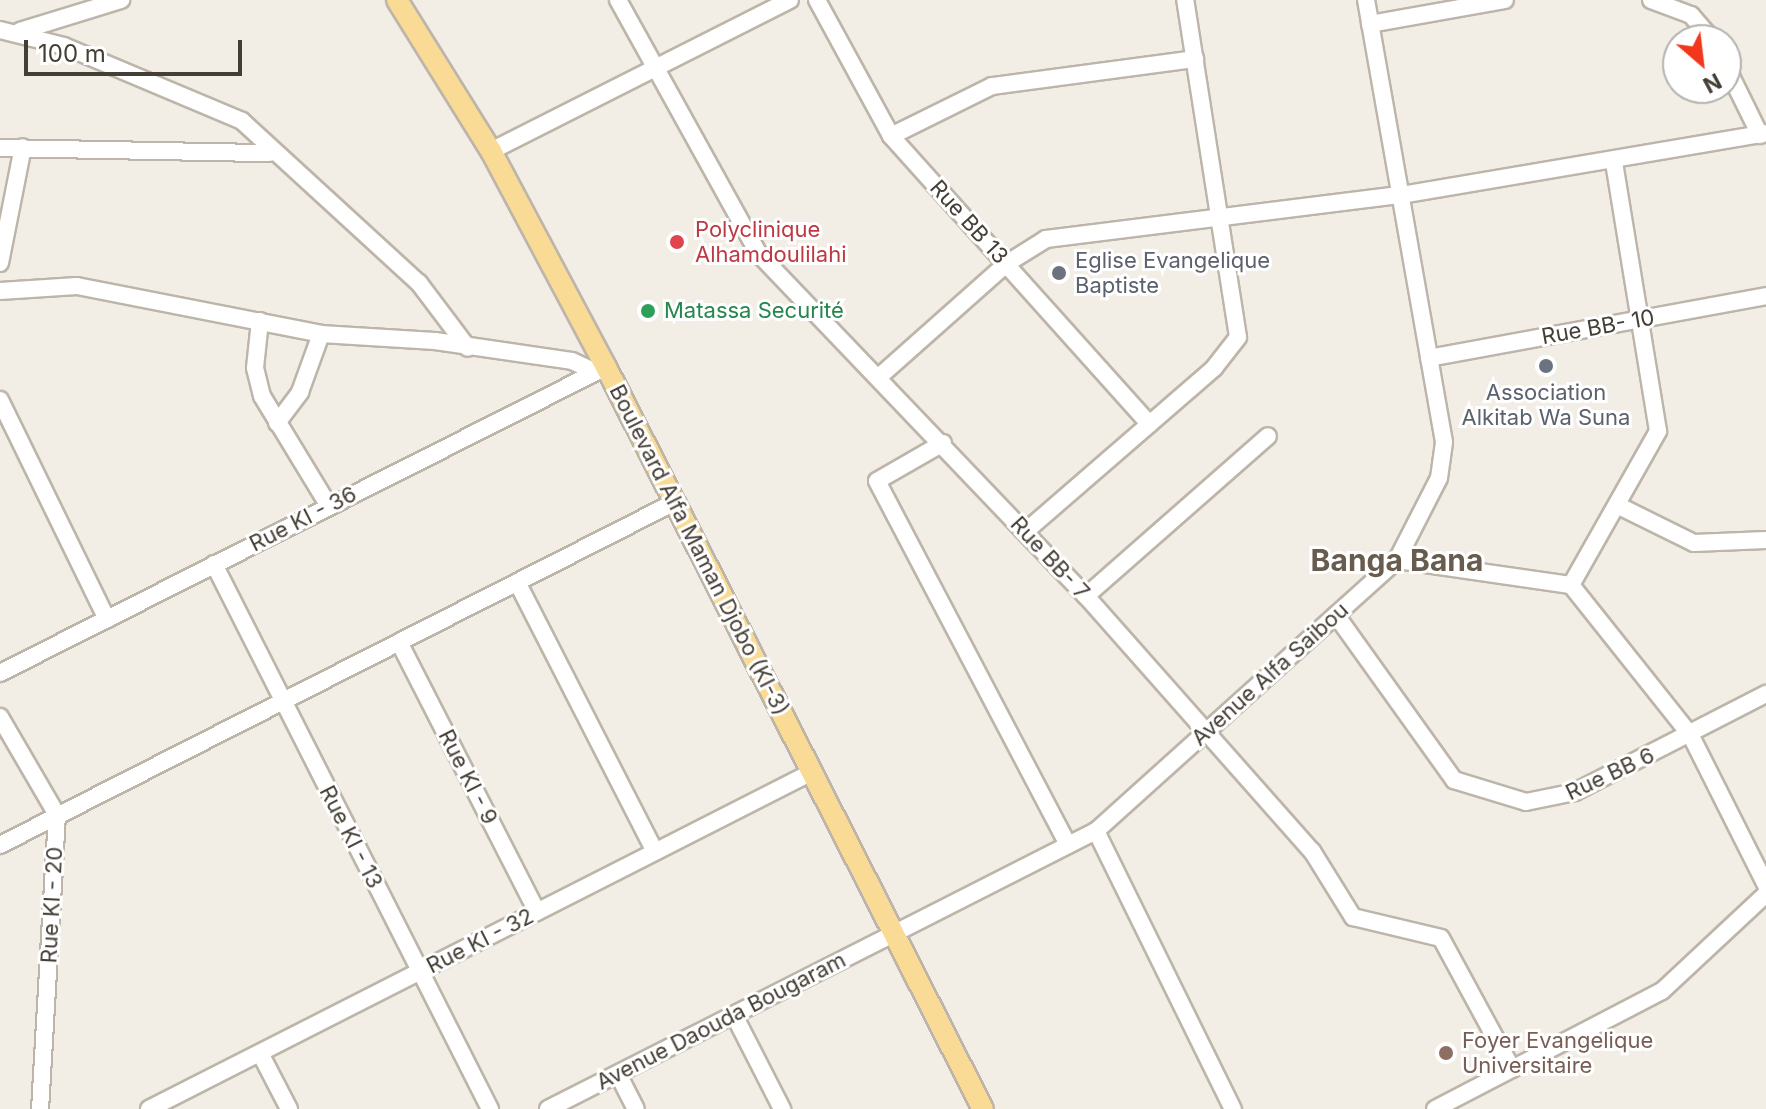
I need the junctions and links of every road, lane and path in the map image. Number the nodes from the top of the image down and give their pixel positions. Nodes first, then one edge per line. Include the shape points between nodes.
1 (121, 0) edge
2 (397, 0) edge
3 (618, 0) edge
4 (790, 0) edge
5 (817, 0) edge
6 (1185, 0) edge
7 (1366, 0) edge
8 (1505, 0) edge
9 (1651, 0) edge
10 (1370, 24) junction
11 (1703, 24) edge
12 (0, 30) edge
13 (20, 31) junction
14 (1195, 59) junction
15 (657, 68) junction
16 (1742, 95) edge
17 (1763, 134) edge
18 (891, 136) junction
19 (23, 147) junction
20 (0, 148) edge
21 (491, 151) junction
22 (269, 153) junction
23 (1614, 161) junction
24 (1401, 195) junction
25 (1219, 221) junction
26 (0, 262) edge
27 (1006, 264) junction
28 (0, 291) edge
29 (1766, 296) edge
30 (1641, 319) junction
31 (260, 321) junction
32 (321, 334) junction
33 (468, 348) junction
34 (1429, 358) junction
35 (601, 369) junction
36 (880, 376) junction
37 (0, 400) edge
38 (4, 420) edge
39 (277, 423) junction
40 (1149, 424) junction
41 (1268, 436) dead end
42 (943, 443) junction
43 (675, 502) junction
44 (329, 506) junction
45 (1621, 507) junction
46 (1026, 531) junction
47 (1766, 540) edge
48 (1397, 560) junction
49 (214, 564) junction
50 (517, 582) junction
51 (1571, 585) junction
52 (1086, 596) junction
53 (1336, 615) junction
54 (107, 619) junction
55 (399, 642) junction
56 (0, 673) edge
57 (1766, 694) edge
58 (282, 700) junction
59 (0, 717) edge
60 (1205, 733) junction
61 (1691, 736) junction
62 (812, 772) junction
63 (57, 815) junction
64 (1096, 831) junction
65 (0, 845) edge
66 (1068, 845) junction
67 (655, 852) junction
68 (1766, 885) edge
69 (1766, 894) edge
70 (537, 912) junction
71 (894, 933) junction
72 (419, 972) junction
73 (734, 1015) junction
74 (260, 1053) junction
75 (1512, 1069) junction
76 (618, 1074) junction
77 (40, 1109) edge
78 (149, 1109) edge
79 (289, 1109) edge
80 (490, 1109) edge
81 (548, 1109) edge
82 (636, 1109) edge
83 (782, 1109) edge
84 (983, 1109) edge
85 (1233, 1109) edge
86 (1435, 1109) edge

1 - 13 street
2 - 21 main road, Boulevard Alfa Maman Djobo (KI-3)
3 - 15 street, Rue BB- 7
4 - 15 street
5 - 18 street, Rue BB 13
6 - 14 street
7 - 10 street, Avenue Alfa Saibou
8 - 10 street
9 - 11 street
10 - 24 street, Avenue Alfa Saibou
12 - 13 street
13 - 22 street via 242,121
14 - 18 street via 992,86
14 - 25 street
15 - 21 street
15 - 36 street, Rue BB- 7 via 758,253
16 - 17 street
17 - 23 street
18 - 27 street, Rue BB 13
19 - 20 street
19 - 22 street
19 - 26 street
21 - 35 main road, Boulevard Alfa Maman Djobo (KI-3)
22 - 33 street via 419,283
23 - 24 street
23 - 30 street
24 - 25 street
24 - 34 street, Avenue Alfa Saibou
25 - 27 street via 1060,235
25 - 40 street via 1238,337
27 - 36 street
27 - 40 street, Rue BB 13
28 - 31 street via 77,286
29 - 30 street, Rue BB- 10
30 - 34 street, Rue BB- 10
30 - 45 street via 1658,431
31 - 32 street
31 - 39 street via 255,368
32 - 33 street
32 - 39 street via 300,392
33 - 35 street
34 - 48 street, Avenue Alfa Saibou via 1444,460
35 - 43 main road, Boulevard Alfa Maman Djobo (KI-3)
35 - 44 street, Rue KI - 36
36 - 42 street, Rue BB- 7
37 - 38 street
38 - 54 street
39 - 44 street
40 - 46 street
41 - 52 street
42 - 46 street, Rue BB- 7
42 - 66 street via 877,481
43 - 50 street
43 - 62 main road, Boulevard Alfa Maman Djobo (KI-3)
44 - 49 street, Rue KI - 36
45 - 47 street via 1694,543
45 - 51 street
46 - 52 street, Rue BB- 7
48 - 51 street
48 - 53 street, Avenue Alfa Saibou
49 - 54 street, Rue KI - 36
49 - 58 street, Rue KI - 13
50 - 55 street
50 - 67 street
51 - 61 street
52 - 60 street, Rue BB- 7
53 - 60 street, Avenue Alfa Saibou
53 - 61 street, Rue BB 6 via 1445,769 1467,786 1551,801
54 - 56 street, Rue KI - 36
55 - 58 street
55 - 70 street, Rue KI - 9
57 - 61 street, Rue BB 6
58 - 63 street
58 - 72 street, Rue KI - 13
59 - 63 street, Rue KI - 20
60 - 64 street, Avenue Alfa Saibou
60 - 75 street, Rue BB- 7 via 1312,851 1353,917 1441,938
61 - 68 street
62 - 67 street, Rue KI - 32
62 - 71 main road, Boulevard Alfa Maman Djobo (KI-3)
63 - 65 street
63 - 77 street, Rue KI - 20
64 - 66 street, Avenue Alfa Saibou
64 - 85 street
66 - 71 street, Avenue Alfa Saibou
67 - 70 street, Rue KI - 32
69 - 75 street via 1662,991
70 - 72 street, Rue KI - 32
71 - 73 street, Avenue Daouda Bougaram
71 - 84 main road, Boulevard Alfa Maman Djobo (KI-3)
72 - 74 street, Rue KI - 32
72 - 80 street, Rue KI - 13
73 - 76 street, Avenue Daouda Bougaram
73 - 83 street
74 - 78 street, Rue KI - 32
74 - 79 street
75 - 86 street
76 - 81 street, Avenue Daouda Bougaram
76 - 82 street

